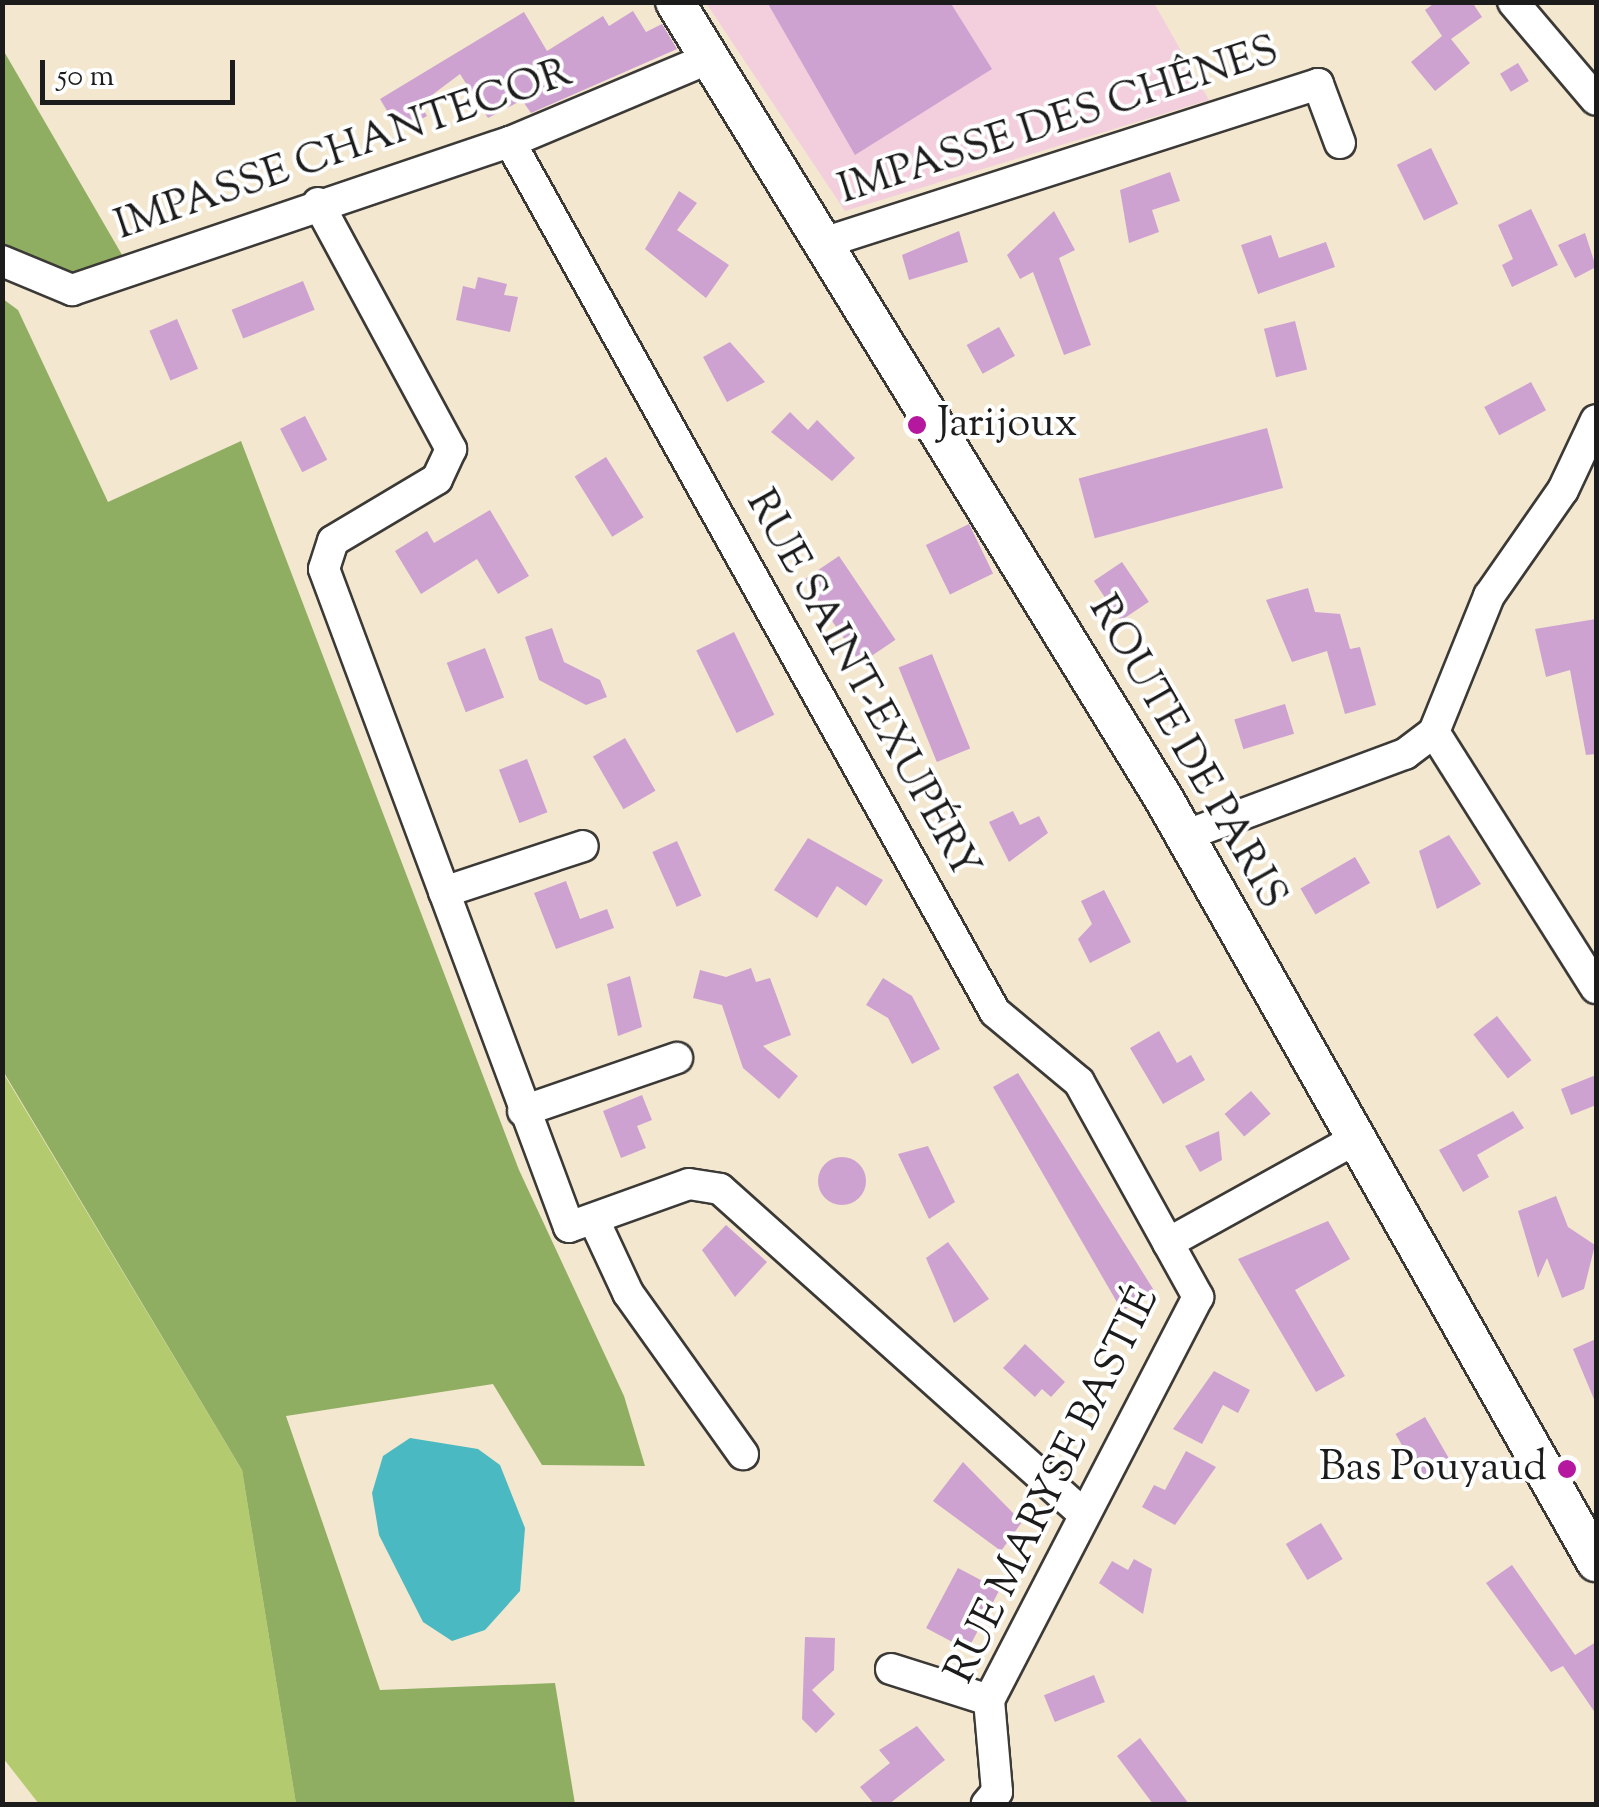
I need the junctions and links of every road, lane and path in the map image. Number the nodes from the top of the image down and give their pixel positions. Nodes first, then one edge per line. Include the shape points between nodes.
1 (676, 2) edge
2 (1513, 2) edge
3 (710, 58) junction
4 (1596, 100) edge
5 (510, 142) junction
6 (1340, 143) dead end
7 (318, 203) junction
8 (823, 243) junction
9 (2, 261) edge
10 (1596, 420) edge
11 (1434, 732) junction
12 (1184, 836) junction
13 (583, 846) dead end
14 (444, 892) junction
15 (1596, 988) edge
16 (677, 1058) dead end
17 (523, 1111) junction
18 (1356, 1139) junction
19 (594, 1220) junction
20 (1168, 1243) junction
21 (743, 1454) dead end
22 (1081, 1512) junction
23 (1596, 1562) edge
24 (891, 1669) dead end
25 (989, 1700) junction
26 (988, 1804) edge

1 - 3 main road, ROUTE DE PARIS
2 - 4 street
3 - 5 street, IMPASSE CHANTECOR
3 - 8 main road, ROUTE DE PARIS
5 - 7 street, IMPASSE CHANTECOR
5 - 20 street, RUE SAINT-EXUPÉRY via 995,1012 1080,1082
6 - 8 street, IMPASSE DES CHÊNES via 1318,84
7 - 9 street, IMPASSE CHANTECOR via 72,290
7 - 14 street via 451,449 437,479 333,541 324,569
8 - 12 main road, ROUTE DE PARIS
10 - 11 street via 1564,490 1489,596
11 - 12 street via 1405,754
11 - 15 street
12 - 18 main road, ROUTE DE PARIS
13 - 14 street
14 - 17 street
16 - 17 street
17 - 19 street via 569,1226
18 - 20 street, RUE MARYSE BASTIÉ
18 - 23 main road, ROUTE DE PARIS
19 - 21 street via 628,1293
19 - 22 street via 689,1184 720,1189
20 - 22 street, RUE MARYSE BASTIÉ via 1198,1297
22 - 25 street, RUE MARYSE BASTIÉ
24 - 25 street
25 - 26 street, RUE MARYSE BASTIÉ via 997,1792

